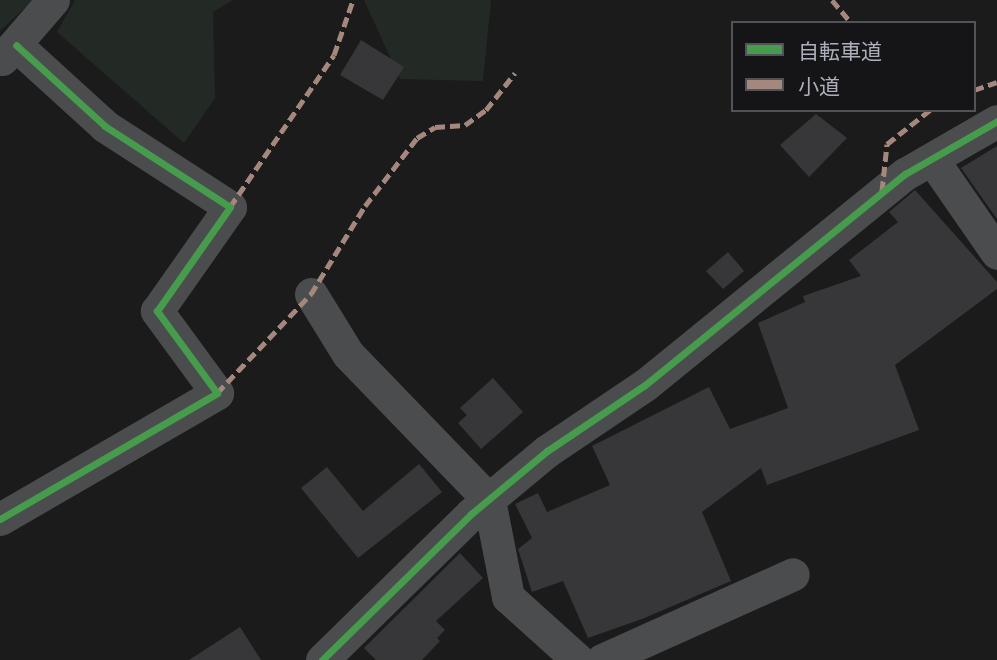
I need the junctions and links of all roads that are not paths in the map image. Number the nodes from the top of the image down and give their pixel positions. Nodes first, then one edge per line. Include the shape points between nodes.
1 (53, 0) edge
2 (8, 53) edge
3 (997, 121) edge
4 (932, 159) junction
5 (997, 253) edge
6 (311, 294) dead end
7 (489, 499) junction
8 (0, 519) edge
9 (793, 574) dead end
10 (322, 660) edge
11 (578, 660) edge
12 (602, 660) edge

1 - 2 street
2 - 8 street via 105,126 230,207 157,310 217,393
3 - 4 street
4 - 5 street
4 - 7 street via 814,243 645,385 548,451
6 - 7 street via 348,354
7 - 10 street
7 - 11 street via 508,597
9 - 12 street

